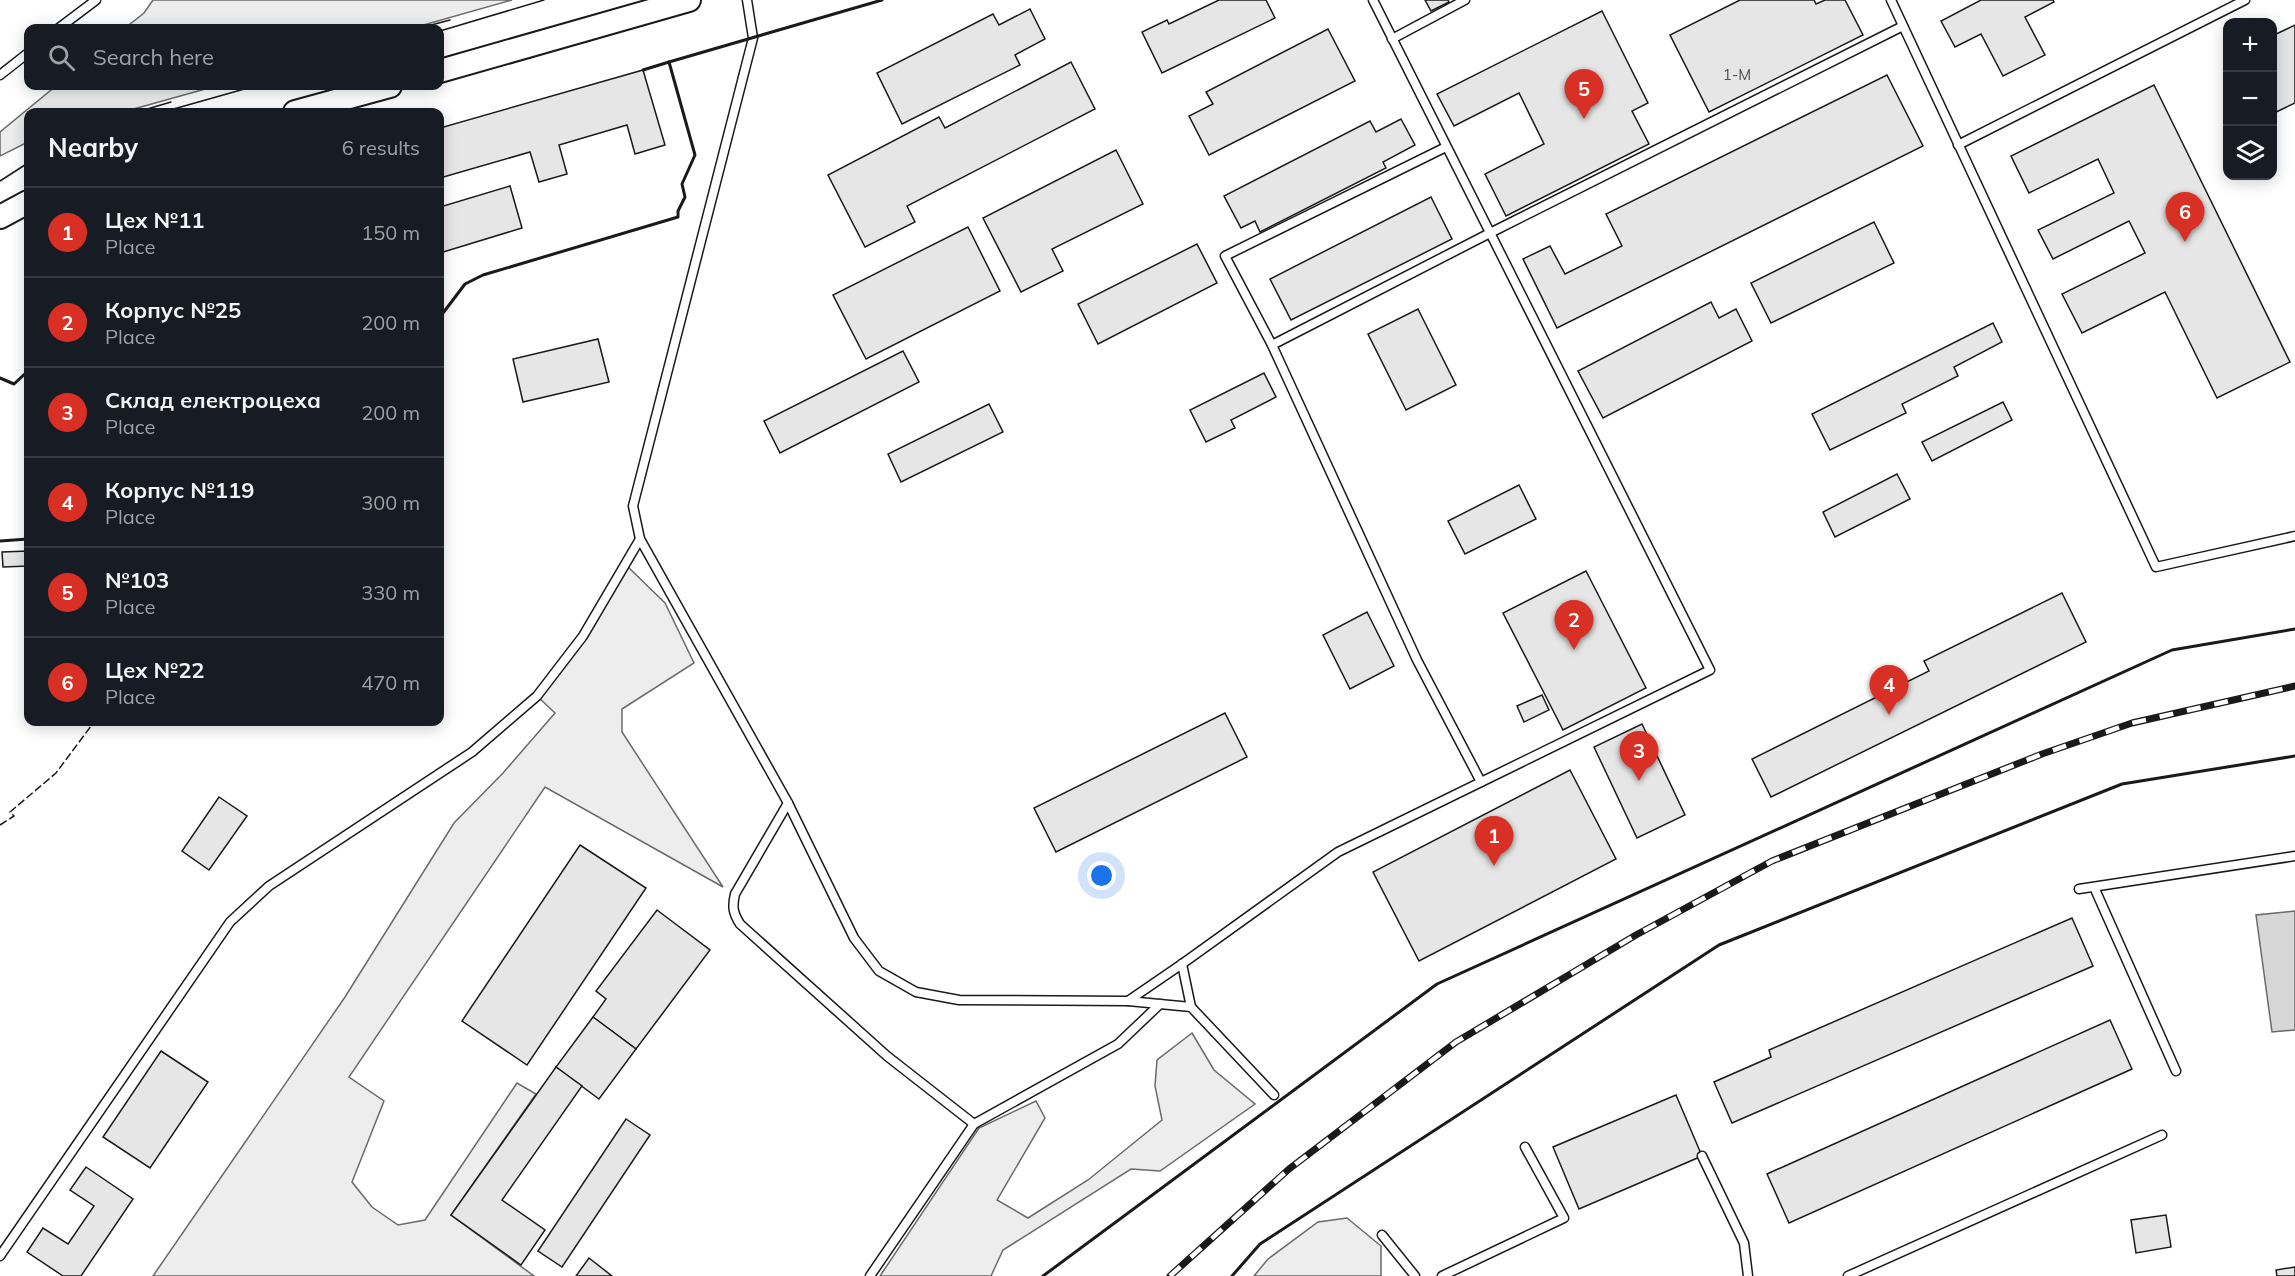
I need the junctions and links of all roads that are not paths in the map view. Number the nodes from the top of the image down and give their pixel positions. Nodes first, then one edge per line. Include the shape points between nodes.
1 (96, 0) edge
2 (689, 0) edge
3 (747, 0) edge
4 (1373, 0) edge
5 (1465, 0) edge
6 (1891, 0) edge
7 (2245, 0) edge
8 (64, 24) edge
9 (1903, 26) junction
10 (1392, 39) junction
11 (24, 56) edge
12 (444, 70) edge
13 (0, 75) edge
14 (375, 90) edge
15 (310, 108) edge
16 (1958, 145) junction
17 (1446, 147) junction
18 (24, 204) edge
19 (0, 217) edge
20 (1490, 233) junction
21 (1272, 345) junction
22 (2295, 536) edge
23 (640, 539) junction
24 (1481, 782) junction
25 (788, 803) junction
26 (2295, 856) edge
27 (2094, 887) junction
28 (2079, 889) dead end
29 (1182, 964) junction
30 (1128, 1001) junction
31 (1160, 1004) junction
32 (1191, 1007) junction
33 (2176, 1071) dead end
34 (1274, 1095) dead end
35 (974, 1124) junction
36 (2162, 1135) dead end
37 (1525, 1147) dead end
38 (1702, 1156) dead end
39 (1382, 1235) dead end
40 (0, 1256) edge
41 (870, 1276) edge
42 (1415, 1276) edge
43 (1442, 1276) edge
44 (1748, 1276) edge
45 (1848, 1276) edge

1 - 8 lane
2 - 12 street
3 - 23 lane via 753,38 633,506
4 - 10 lane
5 - 10 lane
6 - 9 lane
7 - 16 lane
9 - 16 lane
9 - 20 lane
10 - 17 lane
11 - 13 lane
14 - 15 street
16 - 22 lane via 2156,567
17 - 20 lane
17 - 21 lane via 1225,256
18 - 19 street
20 - 21 lane
20 - 24 lane via 1710,670
21 - 24 lane via 1417,660
23 - 25 lane
23 - 40 lane via 583,636 537,696 472,752 269,886 230,922
24 - 29 lane via 1338,852
25 - 30 lane via 854,938 879,971 916,992 959,1000
25 - 35 lane via 735,894 732,906 740,924 887,1056
26 - 27 lane
27 - 28 lane
27 - 33 lane
29 - 30 lane
29 - 32 lane
30 - 31 lane
31 - 32 lane
31 - 35 lane via 1118,1044
32 - 34 lane
35 - 41 lane
36 - 45 lane
37 - 43 lane via 1563,1218
38 - 44 lane via 1744,1243
39 - 42 lane

